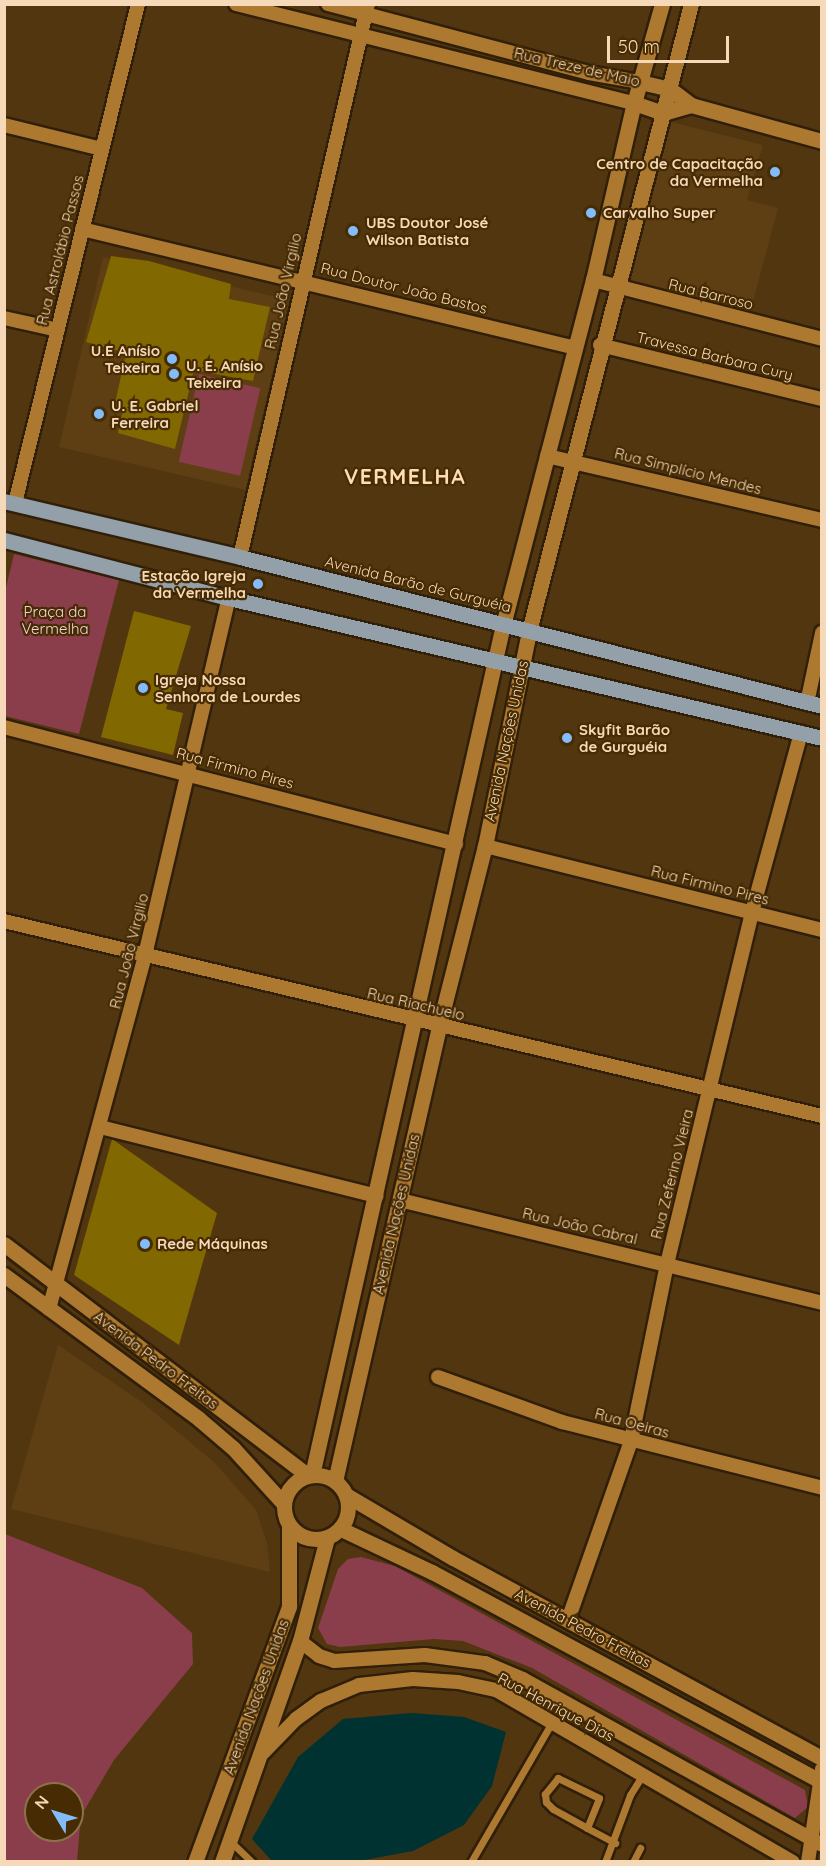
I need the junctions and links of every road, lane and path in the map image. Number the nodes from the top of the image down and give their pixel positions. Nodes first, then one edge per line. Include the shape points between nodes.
1 (138, 4) edge
2 (236, 4) edge
3 (327, 4) edge
4 (662, 4) edge
5 (691, 4) edge
6 (366, 9) edge
7 (361, 34) junction
8 (640, 82) junction
9 (670, 88) junction
10 (634, 103) junction
11 (691, 105) junction
12 (663, 113) junction
13 (4, 125) edge
14 (822, 141) edge
15 (102, 149) junction
16 (82, 230) junction
17 (302, 279) junction
18 (594, 279) junction
19 (616, 286) junction
20 (4, 318) edge
21 (58, 330) junction
22 (822, 339) edge
23 (600, 345) junction
24 (576, 348) junction
25 (822, 399) edge
26 (547, 456) junction
27 (571, 460) junction
28 (10, 502) edge
29 (822, 520) edge
30 (4, 540) edge
31 (240, 557) junction
32 (229, 598) junction
33 (503, 625) junction
34 (529, 631) junction
35 (822, 633) edge
36 (496, 662) junction
37 (522, 665) junction
38 (814, 705) edge
39 (4, 727) edge
40 (801, 733) junction
41 (822, 738) edge
42 (190, 773) junction
43 (456, 844) junction
44 (485, 846) junction
45 (752, 912) junction
46 (4, 921) edge
47 (822, 930) edge
48 (145, 956) junction
49 (415, 1020) junction
50 (439, 1026) junction
51 (710, 1090) junction
52 (822, 1116) edge
53 (100, 1127) junction
54 (377, 1196) junction
55 (400, 1200) junction
56 (4, 1244) edge
57 (666, 1264) junction
58 (4, 1275) edge
59 (58, 1285) junction
60 (822, 1302) edge
61 (49, 1309) junction
62 (438, 1377) dead end
63 (631, 1440) junction
64 (310, 1475) junction
65 (335, 1481) junction
66 (822, 1488) edge
67 (346, 1495) junction
68 (284, 1503) junction
69 (290, 1527) junction
70 (341, 1529) junction
71 (327, 1538) junction
72 (568, 1620) junction
73 (300, 1641) junction
74 (563, 1701) junction
75 (552, 1722) junction
76 (263, 1753) junction
77 (822, 1758) edge
78 (643, 1774) junction
79 (821, 1777) edge
80 (587, 1828) junction
81 (230, 1841) junction
82 (817, 1842) edge
83 (615, 1843) junction
84 (640, 1848) dead end
85 (195, 1862) edge
86 (222, 1862) edge
87 (252, 1862) edge
88 (471, 1862) edge
89 (605, 1862) edge
90 (633, 1862) edge
91 (793, 1862) edge
92 (808, 1862) edge

1 - 15 street, Rua Astrolábio Passos
2 - 7 street, Rua Treze de Maio
3 - 6 street, Rua Treze de Maio
4 - 8 street, Avenida Nações Unidas
5 - 9 street, Avenida Nações Unidas
6 - 7 street, Rua João Virgilio
6 - 8 street, Rua Treze de Maio via 589,72
7 - 10 street, Rua Treze de Maio
7 - 17 street, Rua João Virgilio
8 - 9 street, Rua Treze de Maio
8 - 10 street, Avenida Nações Unidas
9 - 11 street, Rua Treze de Maio
9 - 12 street, Avenida Nações Unidas
10 - 12 street, Rua Treze de Maio
10 - 18 street, Avenida Nações Unidas
11 - 12 street
11 - 14 street, Rua Treze de Maio
12 - 19 street, Avenida Nações Unidas
13 - 15 street
15 - 16 street, Rua Astrolábio Passos
16 - 17 street, Rua Doutor João Bastos
16 - 21 street, Rua Astrolábio Passos
17 - 24 street, Rua Doutor João Bastos
17 - 31 street, Rua João Virgilio
18 - 19 street, Rua Barroso
18 - 24 street, Avenida Nações Unidas
19 - 22 street, Rua Barroso
19 - 23 street, Avenida Nações Unidas
20 - 21 street
21 - 28 street, Rua Astrolábio Passos
23 - 25 street, Travessa Barbara Cury
23 - 27 street, Avenida Nações Unidas
24 - 26 street, Avenida Nações Unidas
26 - 27 street, Rua Simplício Mendes
26 - 33 street, Avenida Nações Unidas
27 - 29 street, Rua Simplício Mendes
27 - 34 street, Avenida Nações Unidas
28 - 31 main road, Avenida Barão de Gurguéia
30 - 32 main road
31 - 33 main road, Avenida Barão de Gurguéia
32 - 36 main road
32 - 42 street, Rua João Virgilio
33 - 34 main road, Avenida Barão de Gurguéia
33 - 36 street, Avenida Nações Unidas
34 - 37 street, Avenida Nações Unidas
34 - 38 main road, Avenida Barão de Gurguéia
35 - 38 street
36 - 37 main road
36 - 43 street, Avenida Nações Unidas
37 - 40 main road
37 - 44 street, Avenida Nações Unidas
39 - 42 street, Rua Firmino Pires
40 - 41 main road
40 - 45 street, Rua Zeferino Vieira
42 - 43 street, Rua Firmino Pires
42 - 48 street, Rua João Virgilio
43 - 49 street, Avenida Nações Unidas
44 - 45 street, Rua Firmino Pires
44 - 50 street, Avenida Nações Unidas
45 - 47 street, Rua Firmino Pires
45 - 51 street, Rua Zeferino Vieira
46 - 48 street, Rua Riachuelo
48 - 49 street, Rua Riachuelo
48 - 53 street, Rua João Virgilio
49 - 50 street, Rua Riachuelo
49 - 54 street, Avenida Nações Unidas
50 - 51 street, Rua Riachuelo
50 - 55 street, Avenida Nações Unidas
51 - 52 street, Rua Riachuelo
51 - 57 street, Rua Zeferino Vieira
53 - 54 street
53 - 59 street, Rua João Virgilio
54 - 64 street, Avenida Nações Unidas
55 - 57 street, Rua João Cabral
55 - 65 street, Avenida Nações Unidas
56 - 59 street, Avenida Pedro Freitas
57 - 60 street, Rua João Cabral
57 - 63 street, Rua Zeferino Vieira
58 - 61 street, Avenida Pedro Freitas
59 - 61 street, Rua João Virgilio
59 - 64 street, Avenida Pedro Freitas
61 - 68 street, Avenida Pedro Freitas via 199,1419 233,1448
62 - 63 street, Rua Oeiras via 501,1403
63 - 66 street, Rua Oeiras
63 - 72 street, Rua Zeferino Vieira
64 - 65 street
64 - 68 street via 292,1485
65 - 67 street
67 - 70 street via 348,1511
67 - 72 street, Avenida Pedro Freitas
68 - 69 street
69 - 71 street via 306,1539
69 - 85 street, Avenida Nações Unidas via 289,1606
70 - 71 street
70 - 79 street, Avenida Pedro Freitas via 422,1567
71 - 73 street, Avenida Nações Unidas
72 - 77 street, Avenida Pedro Freitas
73 - 74 street, Rua Henrique Dias via 319,1656 334,1661 425,1655 485,1662
73 - 76 street, Avenida Nações Unidas
74 - 75 street
74 - 82 street, Rua Henrique Dias
75 - 76 street, Rua Henrique Dias via 496,1690 413,1679 359,1685 321,1701 296,1719
75 - 78 street, Rua Henrique Dias
75 - 88 lane
76 - 81 street, Avenida Nações Unidas
78 - 83 lane via 630,1795
78 - 91 street, Rua Henrique Dias
79 - 82 street
80 - 80 lane via 546,1802 546,1794 558,1778 599,1798
80 - 83 lane
81 - 86 street, Avenida Nações Unidas
81 - 87 lane
82 - 92 street
83 - 89 lane
84 - 90 lane

